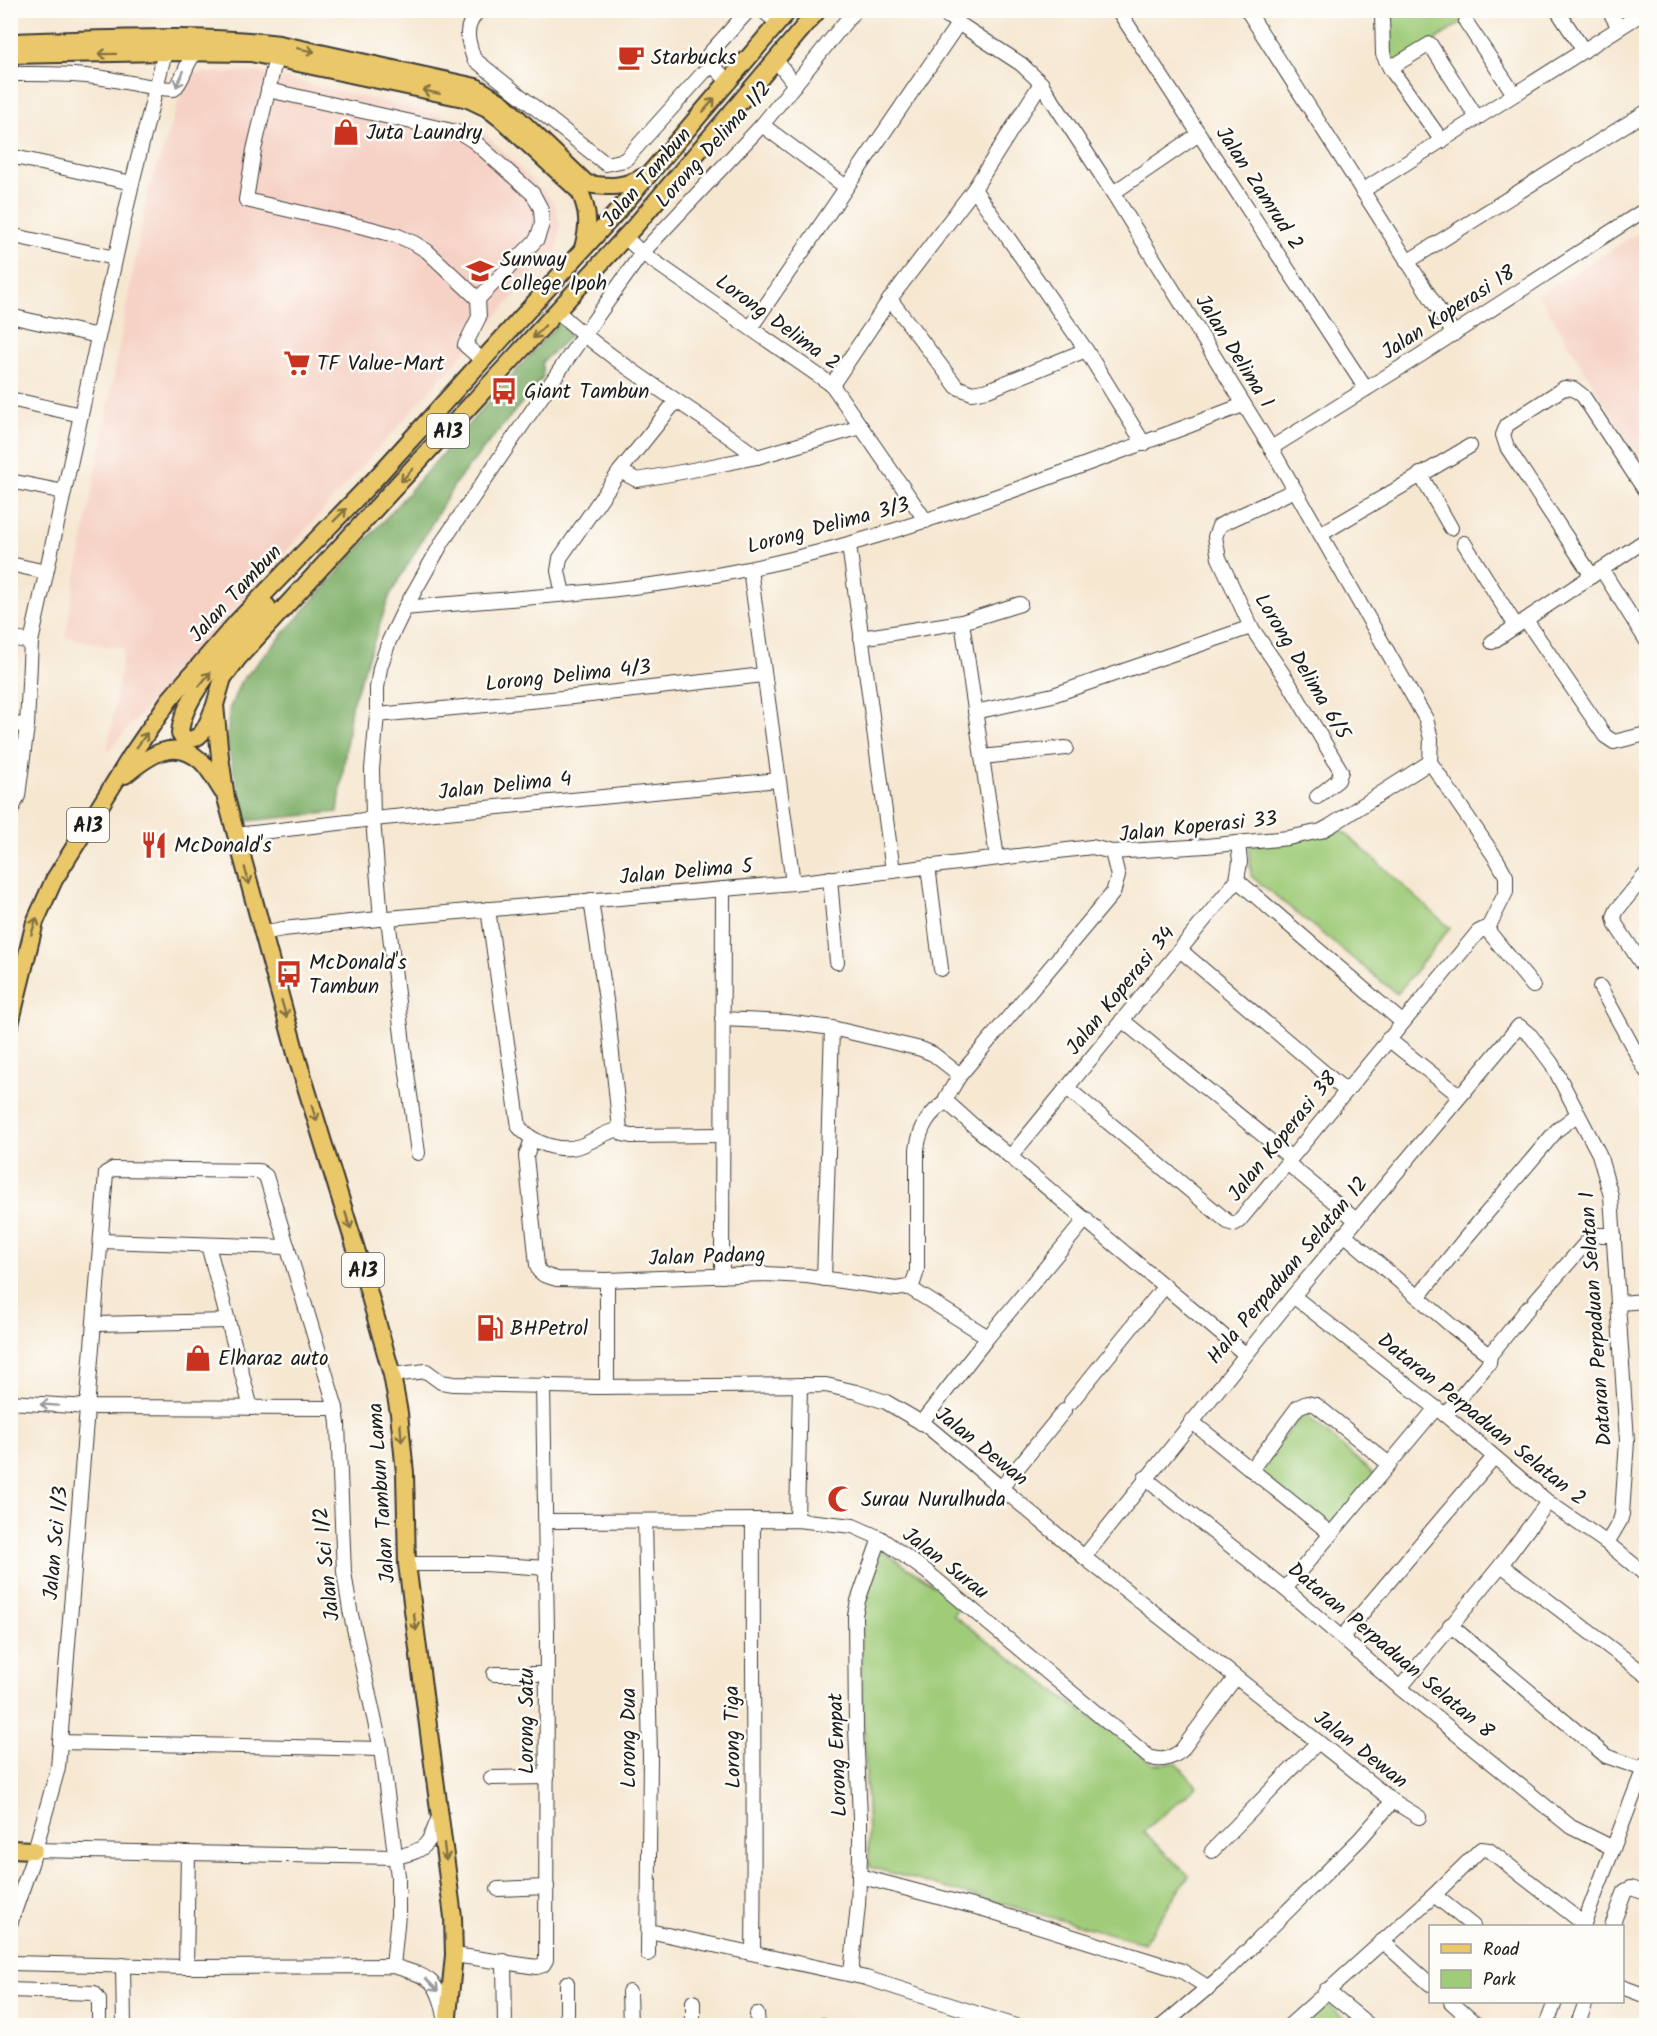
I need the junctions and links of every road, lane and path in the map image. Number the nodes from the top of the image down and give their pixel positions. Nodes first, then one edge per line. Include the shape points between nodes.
1 (479, 10) edge
2 (749, 10) edge
3 (762, 10) edge
4 (818, 10) edge
5 (855, 10) edge
6 (938, 10) edge
7 (1118, 10) edge
8 (1247, 10) edge
9 (1384, 10) edge
10 (1557, 10) edge
11 (1609, 10) edge
12 (1647, 11) edge
13 (784, 17) edge
14 (1466, 21) dead end
15 (958, 24) junction
16 (1619, 28) junction
17 (10, 42) edge
18 (164, 46) junction
19 (277, 51) junction
20 (1584, 51) junction
21 (195, 53) junction
22 (10, 55) edge
23 (776, 60) junction
24 (713, 66) junction
25 (486, 68) junction
26 (1390, 68) junction
27 (10, 74) edge
28 (729, 82) junction
29 (1041, 83) junction
30 (795, 85) junction
31 (156, 89) junction
32 (268, 90) junction
33 (472, 93) junction
34 (1514, 94) junction
35 (1647, 112) edge
36 (1477, 118) junction
37 (762, 125) junction
38 (1199, 134) junction
39 (1442, 141) junction
40 (10, 156) edge
41 (650, 173) junction
42 (132, 183) junction
43 (846, 187) junction
44 (584, 188) junction
45 (974, 189) junction
46 (1362, 191) junction
47 (1113, 194) junction
48 (1647, 209) edge
49 (10, 235) edge
50 (625, 237) junction
51 (583, 249) junction
52 (642, 253) junction
53 (115, 258) junction
54 (1407, 262) junction
55 (478, 299) junction
56 (890, 299) junction
57 (557, 311) junction
58 (10, 316) edge
59 (751, 327) junction
60 (1454, 334) junction
61 (98, 336) junction
62 (583, 336) junction
63 (1086, 350) junction
64 (483, 361) junction
65 (832, 385) junction
66 (1366, 389) junction
67 (10, 399) edge
68 (676, 401) junction
69 (1243, 405) junction
70 (81, 415) junction
71 (861, 427) junction
72 (1144, 444) junction
73 (1470, 446) dead end
74 (1271, 448) junction
75 (758, 458) junction
76 (620, 471) junction
77 (1420, 474) junction
78 (10, 481) edge
79 (1295, 490) junction
80 (64, 492) junction
81 (1647, 492) edge
82 (926, 521) junction
83 (1451, 528) dead end
84 (1321, 534) junction
85 (1647, 540) edge
86 (314, 542) junction
87 (1464, 543) dead end
88 (849, 545) junction
89 (10, 564) edge
90 (750, 568) junction
91 (46, 572) junction
92 (1597, 573) junction
93 (563, 594) junction
94 (1020, 604) dead end
95 (405, 608) junction
96 (962, 622) junction
97 (1521, 623) junction
98 (1251, 627) junction
99 (10, 638) edge
100 (861, 638) junction
101 (1647, 640) edge
102 (31, 642) junction
103 (1492, 642) dead end
104 (763, 675) junction
105 (215, 705) junction
106 (975, 712) junction
107 (377, 715) junction
108 (10, 723) edge
109 (27, 726) junction
110 (1647, 734) edge
111 (1066, 748) dead end
112 (982, 757) junction
113 (1430, 762) junction
114 (778, 780) junction
115 (115, 783) junction
116 (1317, 797) dead end
117 (226, 798) junction
118 (12, 807) edge
119 (373, 819) junction
120 (237, 838) junction
121 (1238, 843) junction
122 (1112, 852) junction
123 (998, 858) junction
124 (928, 866) junction
125 (893, 871) junction
126 (1647, 874) edge
127 (830, 878) junction
128 (1237, 880) junction
129 (793, 883) junction
130 (723, 889) junction
131 (591, 900) junction
132 (488, 909) junction
133 (385, 918) junction
134 (1487, 930) junction
135 (262, 933) junction
136 (1180, 950) junction
137 (837, 962) dead end
138 (941, 969) dead end
139 (1647, 970) edge
140 (1533, 986) dead end
141 (1600, 987) dead end
142 (723, 1019) junction
143 (1122, 1020) junction
144 (1402, 1022) junction
145 (10, 1024) edge
146 (832, 1028) junction
147 (1531, 1036) joint
148 (1388, 1039) junction
149 (1647, 1071) edge
150 (960, 1076) junction
151 (1067, 1088) junction
152 (1346, 1091) junction
153 (1460, 1096) junction
154 (947, 1101) junction
155 (1578, 1114) junction
156 (620, 1129) junction
157 (722, 1135) junction
158 (532, 1139) junction
159 (418, 1153) dead end
160 (1011, 1156) junction
161 (1289, 1160) junction
162 (256, 1171) joint
163 (1086, 1219) junction
164 (1356, 1220) junction
165 (1344, 1234) junction
166 (1614, 1236) junction
167 (101, 1241) junction
168 (208, 1245) junction
169 (288, 1247) junction
170 (722, 1276) junction
171 (824, 1279) junction
172 (607, 1280) junction
173 (1165, 1286) junction
174 (908, 1287) junction
175 (1293, 1296) junction
176 (1419, 1296) junction
177 (1647, 1301) edge
178 (1619, 1303) junction
179 (228, 1321) junction
180 (95, 1324) junction
181 (988, 1337) junction
182 (1245, 1354) junction
183 (1490, 1355) junction
184 (392, 1375) junction
185 (543, 1385) junction
186 (800, 1385) junction
187 (607, 1387) junction
188 (10, 1402) edge
189 (88, 1407) junction
190 (250, 1408) junction
191 (336, 1408) junction
192 (1441, 1412) junction
193 (1191, 1421) junction
194 (921, 1423) junction
195 (1494, 1457) junction
196 (1389, 1464) junction
197 (1251, 1470) junction
198 (1145, 1478) junction
199 (1001, 1488) junction
200 (1548, 1502) junction
201 (753, 1520) junction
202 (797, 1520) junction
203 (546, 1521) junction
204 (645, 1521) junction
205 (1331, 1534) junction
206 (880, 1538) junction
207 (1607, 1543) junction
208 (1084, 1557) junction
209 (407, 1564) junction
210 (1501, 1565) junction
211 (547, 1568) junction
212 (1647, 1575) edge
213 (1285, 1589) junction
214 (1450, 1625) junction
215 (1342, 1637) junction
216 (494, 1674) dead end
217 (546, 1674) junction
218 (1647, 1676) edge
219 (1235, 1678) junction
220 (1400, 1688) junction
221 (60, 1742) junction
222 (1318, 1742) junction
223 (381, 1749) junction
224 (1645, 1765) edge
225 (547, 1777) junction
226 (491, 1778) dead end
227 (1393, 1801) junction
228 (441, 1813) junction
229 (1419, 1816) dead end
230 (1613, 1848) junction
231 (10, 1849) edge
232 (34, 1851) junction
233 (1212, 1851) dead end
234 (188, 1853) junction
235 (395, 1857) junction
236 (859, 1876) junction
237 (547, 1887) junction
238 (498, 1889) dead end
239 (1647, 1893) edge
240 (1434, 1895) junction
241 (10, 1924) edge
242 (1472, 1925) edge
243 (1584, 1925) edge
244 (1612, 1925) edge
245 (649, 1931) junction
246 (1382, 1941) junction
247 (753, 1952) junction
248 (648, 1954) dead end
249 (454, 1961) junction
250 (504, 1961) junction
251 (10, 1964) edge
252 (123, 1965) junction
253 (186, 1966) junction
254 (393, 1966) junction
255 (850, 1974) junction
256 (1429, 1982) edge
257 (567, 1983) dead end
258 (1624, 1987) edge
259 (1209, 1988) junction
260 (10, 1990) edge
261 (1326, 1990) junction
262 (628, 1992) dead end
263 (1647, 1996) edge
264 (693, 2002) dead end
265 (1453, 2003) edge
266 (1554, 2003) edge
267 (1585, 2003) edge
268 (99, 2025) edge
269 (124, 2025) edge
270 (446, 2025) edge
271 (505, 2025) edge
272 (567, 2025) edge
273 (630, 2025) edge
274 (693, 2025) edge
275 (1016, 2025) edge
276 (1162, 2025) edge
277 (1289, 2025) edge
278 (1370, 2025) edge
279 (1478, 2025) edge
280 (1546, 2025) edge
281 (1577, 2025) edge

1 - 25 street via 472,18 467,38 474,59
2 - 24 street via 712,51 708,60
3 - 13 street
4 - 23 main road, Jalan Tambun / A13
5 - 30 street, Lorong Delima 1/2
6 - 15 street, Jalan Delima 1
7 - 38 street, Jalan Zamrud 2
8 - 46 street
9 - 26 street via 1383,54
10 - 20 street
11 - 16 street
12 - 16 street
13 - 28 main road, Jalan Tambun
14 - 34 street
15 - 29 street, Jalan Delima 1 via 1021,64
15 - 43 street
16 - 20 street
17 - 18 main road
18 - 19 main road via 252,41
18 - 21 main road
18 -> 22 main road
18 - 31 street
19 - 21 main road
19 - 32 street
19 - 33 main road
20 - 34 street
21 -> 31 street via 177,88
23 - 30 street
23 - 50 main road, Jalan Tambun / A13
24 - 25 street via 626,160 606,164
24 - 28 street
25 - 33 street
26 - 36 street via 1430,44
26 - 39 street
27 - 31 street via 97,77
41 -> 28 main road, Jalan Tambun
29 - 45 street
29 - 47 street, Jalan Delima 1
30 - 37 street, Lorong Delima 1/2
31 - 42 street
32 - 55 street via 246,200 398,236 427,251
32 - 55 street via 461,133 533,194 541,209 542,225 537,239
33 - 44 main road via 502,103
34 - 36 street
35 - 54 street
36 - 39 street
37 - 43 street
37 - 52 street, Lorong Delima 1/2
38 - 47 street
38 - 66 street, Jalan Zamrud 2
39 - 46 street
40 - 42 street
41 - 44 main road via 623,186
41 - 51 main road, Jalan Tambun
42 - 53 street
43 - 59 street
44 - 51 main road via 588,218
45 - 56 street
45 - 63 street
46 - 54 street
47 - 69 street, Jalan Delima 1
48 - 60 street, Jalan Koperasi 18
49 - 53 street
50 - 52 street, Lorong Delima 2
50 - 57 main road, Jalan Tambun / A13
51 - 64 main road, Jalan Tambun / A13
52 - 59 street, Lorong Delima 2
52 - 62 street, Lorong Delima 1/2
53 - 61 street
54 - 60 street
55 - 64 street via 479,316 465,345
56 - 63 street via 957,387 972,393
56 - 65 street
57 - 62 street
57 -> 105 main road, Jalan Tambun / A13 via 239,657 224,678
58 - 61 street
59 - 65 street, Lorong Delima 2
60 - 66 street, Jalan Koperasi 18
61 - 70 street
62 - 68 street
62 - 95 street, Lorong Delima 1/2 via 443,541
63 - 72 street
86 -> 64 main road, Jalan Tambun / A13
65 - 71 street, Lorong Delima 2
66 - 74 street, Jalan Koperasi 18
67 - 70 street
68 - 75 street via 723,430
68 - 76 street
69 - 72 street, Lorong Delima 3/3
69 - 74 street, Jalan Delima 1
70 - 80 street
71 - 75 street
71 - 82 street, Lorong Delima 2
72 - 82 street, Lorong Delima 3/3
73 - 77 street
74 - 79 street, Jalan Delima 1
75 - 76 street via 637,480
76 - 93 street via 560,558 558,571
77 - 83 street
77 - 84 street
78 - 80 street
79 - 84 street, Jalan Delima 1
79 - 98 street, Lorong Delima 6/5 via 1226,522 1216,531 1219,558
80 - 91 street
81 - 92 street via 1574,388 1564,388 1508,425 1503,435 1507,447
82 - 88 street, Lorong Delima 3/3
84 - 113 street, Jalan Delima 1 via 1426,719 1431,739
85 - 92 street
105 -> 86 main road, Jalan Tambun via 202,734 186,740 180,734 180,724 199,685 291,578
115 -> 86 main road, Jalan Tambun / A13 via 170,699
87 - 97 street
88 - 90 street, Lorong Delima 3/3
88 - 100 street
89 - 91 street
90 - 93 street, Lorong Delima 3/3
90 - 104 street
91 - 102 street
92 - 97 street
92 - 101 street
93 - 95 street, Lorong Delima 3/3
94 - 96 street
95 - 107 street, Lorong Delima 1/2 via 380,668
96 - 100 street
96 - 106 street
97 - 103 street
97 - 110 street via 1605,736 1614,742
98 - 106 street via 1053,695
98 - 116 street, Lorong Delima 6/5 via 1341,771 1338,780
99 - 102 street
100 - 125 street
102 - 109 street
104 - 107 street, Lorong Delima 4/3 via 573,698
104 - 114 street
105 - 117 main road
106 - 112 street
107 - 119 street, Lorong Delima 1/2
108 - 109 street
109 - 118 street via 18,796
111 - 112 street
112 - 123 street
113 - 121 street, Jalan Koperasi 33 via 1321,831
113 - 134 street via 1506,876 1506,892
114 - 119 street, Jalan Delima 4
114 - 129 street
115 - 117 main road via 154,753 178,751 200,760
145 -> 115 main road, Jalan Tambun / A13 via 35,921 65,859
117 - 120 main road, Jalan Tambun Lama / A13
119 - 120 street, Jalan Delima 4
119 - 133 street, Lorong Delima 1/2
120 -> 135 main road, Jalan Tambun Lama / A13
121 - 122 street, Jalan Koperasi 33
121 - 128 street
122 - 123 street, Jalan Delima 5 via 1092,847
122 - 150 street, Jalan Koperasi 33 via 1118,876 1113,893
123 - 124 street, Jalan Delima 5
124 - 125 street, Jalan Delima 5
124 - 138 street
125 - 127 street, Jalan Delima 5
126 - 139 street via 1614,917
127 - 129 street, Jalan Delima 5
127 - 137 street
128 - 136 street, Jalan Koperasi 34
128 - 144 street
129 - 130 street, Jalan Delima 5
130 - 131 street, Jalan Delima 5
130 - 142 street
131 - 132 street, Jalan Delima 5
131 - 156 street
132 - 133 street, Jalan Delima 5
132 - 158 street via 516,1119
133 - 135 street, Jalan Delima 5
133 - 159 street, Lorong Delima 1/2
134 - 140 street
134 - 144 street, Jalan Koperasi 38 via 1478,932
135 -> 184 main road, Jalan Tambun Lama / A13
136 - 143 street, Jalan Koperasi 34
136 - 152 street
141 - 149 street
142 - 146 street
142 - 157 street
143 - 151 street, Jalan Koperasi 34
143 - 161 street
144 - 148 street, Jalan Koperasi 38
146 - 150 street via 921,1049
146 - 171 street
147 - 153 street, Hala Perpaduan Selatan 12 via 1519,1026
147 - 155 street, Dataran Perpaduan Selatan 1 via 1552,1064
148 - 152 street, Jalan Koperasi 38
148 - 153 street
150 - 154 street, Jalan Koperasi 33 via 946,1095
151 - 160 street, Jalan Koperasi 34
151 - 161 street, Jalan Koperasi 38 via 1231,1223 1239,1221
152 - 161 street, Jalan Koperasi 38
153 - 164 street, Hala Perpaduan Selatan 12
154 - 160 street
154 - 174 street, Jalan Koperasi 33 via 927,1118 919,1136 917,1271
155 - 166 street, Dataran Perpaduan Selatan 1 via 1606,1174
155 - 176 street via 1557,1130
156 - 157 street via 632,1136
156 - 158 street via 571,1148
157 - 170 street
158 - 172 street, Jalan Padang via 526,1156 537,1265 544,1275 557,1279
160 - 163 street
161 - 164 street
162 - 167 street, Jalan Sci 1/3 via 111,1169 105,1176
162 - 169 street, Jalan Sci 1/2 via 266,1176
163 - 173 street
163 - 181 street
164 - 165 street, Hala Perpaduan Selatan 12
165 - 175 street, Hala Perpaduan Selatan 12
165 - 176 street
166 - 178 street, Dataran Perpaduan Selatan 1
166 - 183 street via 1591,1238
167 - 168 street
167 - 180 street, Jalan Sci 1/3
168 - 169 street
168 - 179 street
169 - 191 street, Jalan Sci 1/2
170 - 171 street, Jalan Padang via 765,1274
170 - 172 street, Jalan Padang
171 - 174 street, Jalan Padang via 896,1289
172 - 187 street
173 - 182 street
173 - 199 street
174 - 181 street
175 - 182 street, Hala Perpaduan Selatan 12
175 - 192 street, Dataran Perpaduan Selatan 2
176 - 183 street
177 - 178 street
178 - 207 street, Dataran Perpaduan Selatan 1 via 1627,1441 1622,1514
179 - 180 street
179 - 190 street
180 - 189 street, Jalan Sci 1/3
181 - 194 street
182 - 193 street, Hala Perpaduan Selatan 12
183 - 192 street via 1489,1363
184 - 185 street, Jalan Dewan via 426,1371 447,1384
184 -> 209 main road, Jalan Tambun Lama / A13 via 405,1473
185 - 187 street, Jalan Dewan
185 - 203 street, Lorong Satu
186 - 187 street, Jalan Dewan
186 - 194 street, Jalan Dewan via 826,1384 856,1392 886,1402
186 - 202 street
189 -> 188 street
189 - 190 street
189 - 221 street, Jalan Sci 1/3
190 - 191 street
191 - 223 street, Jalan Sci 1/2 via 344,1572
192 - 195 street, Dataran Perpaduan Selatan 2
192 - 196 street
193 - 197 street
193 - 198 street, Hala Perpaduan Selatan 12
194 - 199 street, Jalan Dewan
195 - 200 street, Dataran Perpaduan Selatan 2
195 - 215 street
196 - 197 street via 1316,1405 1307,1403 1298,1407
196 - 205 street
197 - 205 street
198 - 208 street, Hala Perpaduan Selatan 12
198 - 213 street, Dataran Perpaduan Selatan 8
199 - 208 street, Jalan Dewan
200 - 207 street, Dataran Perpaduan Selatan 2
200 - 210 street
201 - 202 street, Jalan Surau
201 - 204 street, Jalan Surau
201 - 247 street, Lorong Tiga
202 - 206 street, Jalan Surau via 853,1526
203 - 204 street, Jalan Surau
203 - 211 street, Lorong Satu
204 - 245 street, Lorong Dua
205 - 213 street
206 - 219 street, Jalan Surau via 1156,1760 1181,1751
206 - 236 street, Lorong Empat via 855,1615
207 - 212 street, Dataran Perpaduan Selatan 2
208 - 219 street, Jalan Dewan
209 - 211 street
209 -> 228 main road, Jalan Tambun Lama / A13
210 - 214 street
210 - 218 street
211 - 217 street, Lorong Satu
213 - 215 street, Dataran Perpaduan Selatan 8
214 - 220 street
214 - 224 street via 1606,1756
215 - 220 street, Dataran Perpaduan Selatan 8
216 - 217 street
217 - 225 street, Lorong Satu
219 - 222 street, Jalan Dewan
220 - 230 street, Dataran Perpaduan Selatan 8 via 1571,1827
221 - 223 street
221 - 232 street, Jalan Sci 1/3 via 58,1768
222 - 227 street, Jalan Dewan
222 - 233 street
223 - 235 street, Jalan Sci 1/2
224 - 230 street
225 - 226 street
225 - 237 street, Lorong Satu
227 - 229 street, Jalan Dewan
227 - 259 street via 1360,1839
228 - 235 street via 432,1837 418,1852
228 -> 249 main road, Jalan Tambun Lama / A13
230 - 243 street
231 - 232 main road
232 - 234 street
232 - 241 street, Jalan Sci 1/3
234 - 235 street
234 - 253 street
235 - 254 street, Jalan Sci 1/2 via 398,1915
236 - 255 street, Lorong Empat
236 - 259 street via 987,1910 1182,1971
237 - 238 street
237 - 250 street, Lorong Satu via 546,1963 537,1967
239 - 244 street via 1631,1888 1625,1891
240 - 242 street
240 - 243 street via 1475,1853 1489,1850
240 - 246 street
245 - 247 street
245 - 248 street, Lorong Dua
246 - 256 street
246 - 261 street
247 - 255 street
249 - 250 street, Lorong Satu
249 - 270 main road, Jalan Tambun Lama / A13
250 - 271 street
251 - 252 street
252 - 253 street
252 - 269 street
253 - 254 street
254 -> 270 street via 422,1975 435,1985
255 - 275 street
257 - 272 street
258 - 263 street
259 - 276 street
260 - 268 street via 94,1993 99,2000
261 - 277 street
261 - 278 street
262 - 273 street
264 - 274 street
265 - 279 street
266 - 280 street
267 - 281 street

